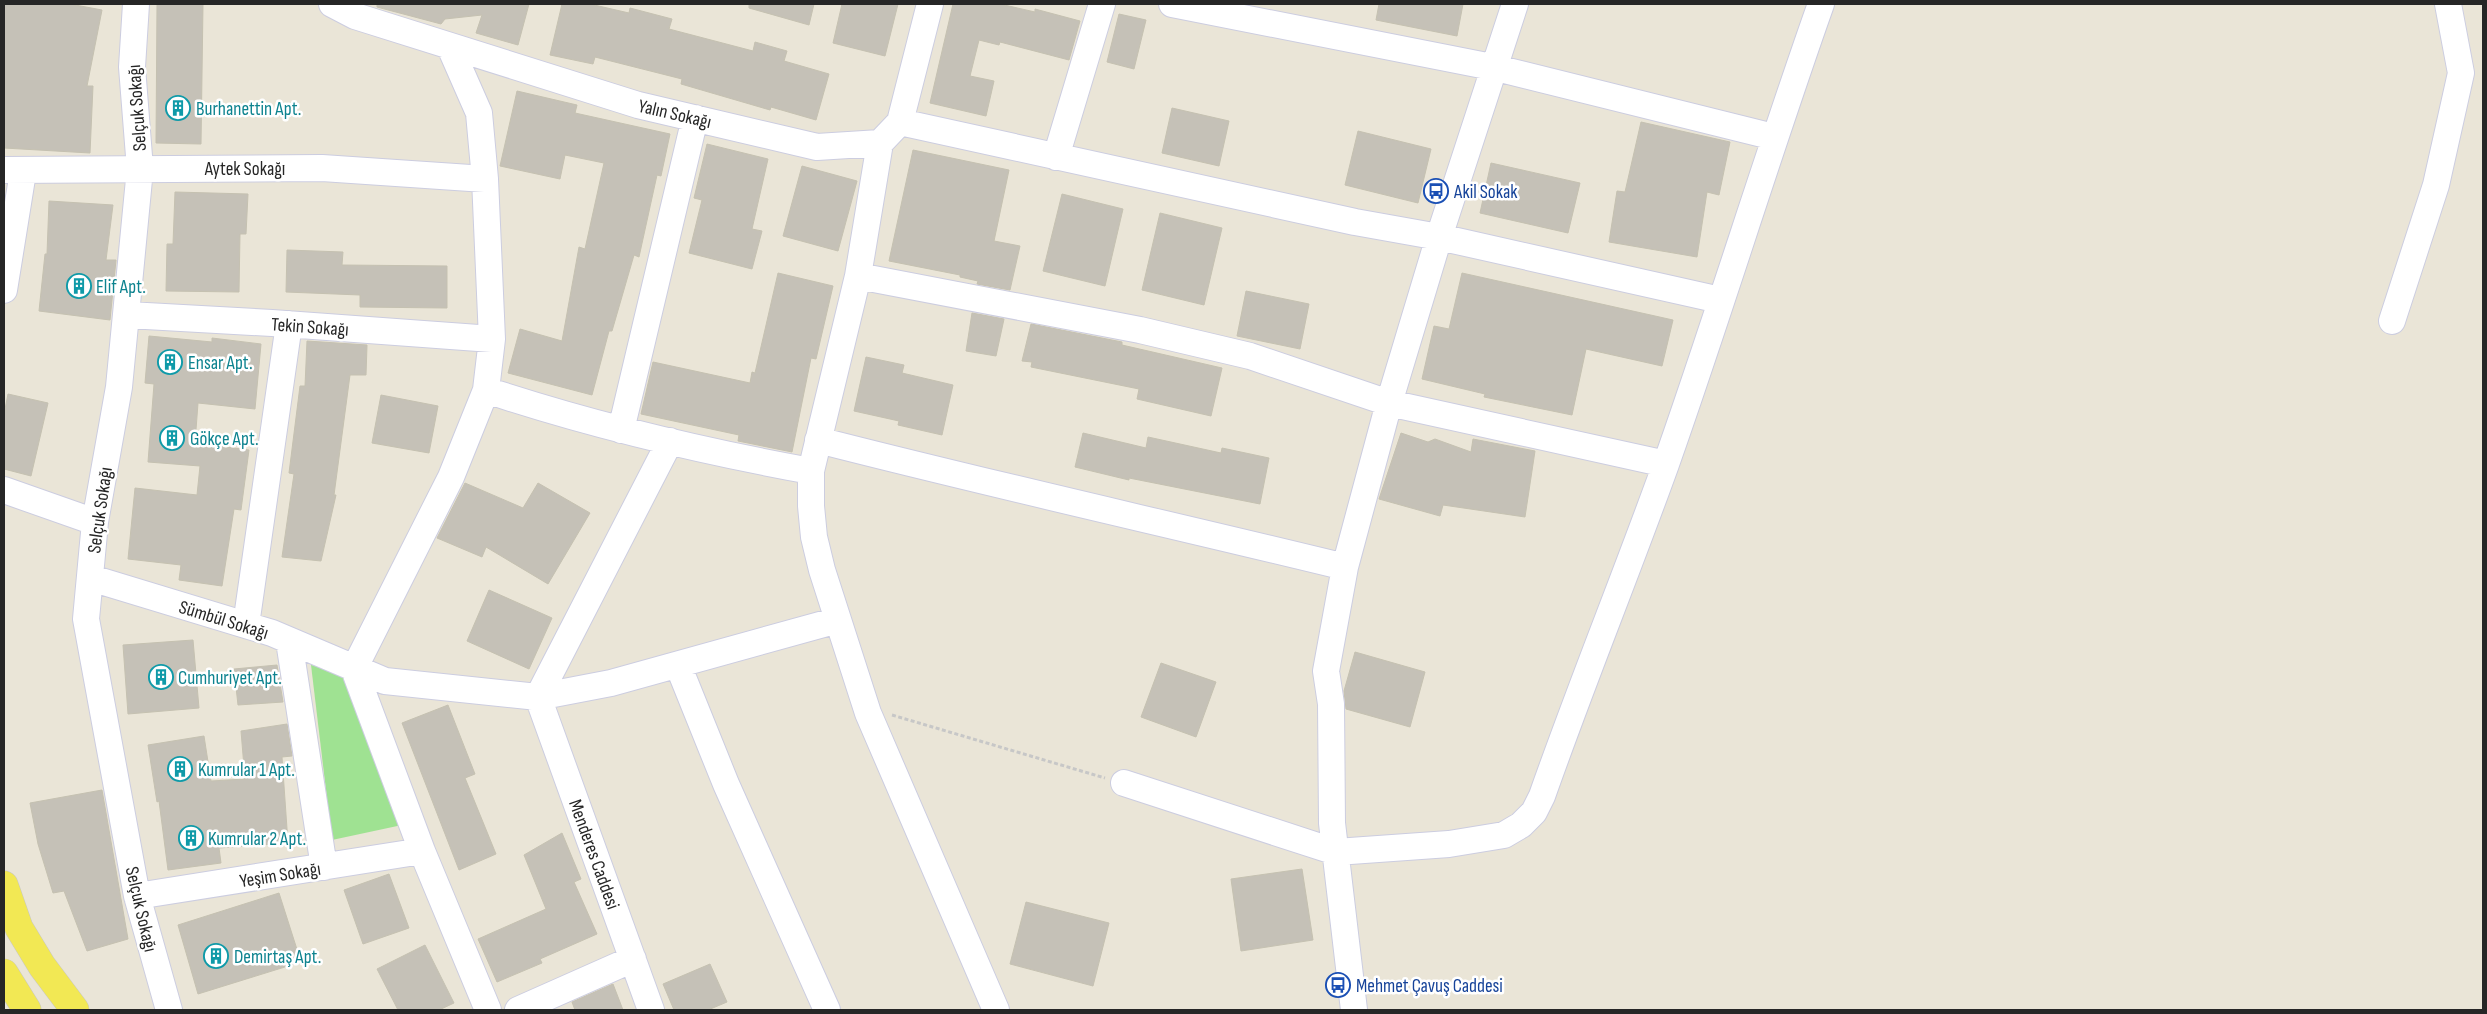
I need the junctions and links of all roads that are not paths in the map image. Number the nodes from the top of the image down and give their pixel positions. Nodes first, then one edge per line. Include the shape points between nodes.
1 (136, 4) edge
2 (332, 4) edge
3 (930, 4) edge
4 (1102, 4) edge
5 (1172, 4) edge
6 (1515, 4) edge
7 (1821, 4) edge
8 (2448, 4) edge
9 (450, 47) junction
10 (1492, 67) junction
11 (695, 118) junction
12 (900, 122) junction
13 (1774, 136) junction
14 (880, 143) junction
15 (1056, 157) junction
16 (140, 169) junction
17 (14, 171) edge
18 (485, 179) junction
19 (1439, 237) junction
20 (858, 276) junction
21 (4, 290) edge
22 (1720, 300) junction
23 (128, 315) junction
24 (2392, 322) dead end
25 (289, 324) junction
26 (492, 339) junction
27 (486, 390) junction
28 (1389, 403) junction
29 (621, 430) junction
30 (818, 440) junction
31 (670, 441) junction
32 (1666, 464) junction
33 (811, 471) junction
34 (4, 490) edge
35 (95, 522) junction
36 (1345, 567) junction
37 (91, 578) junction
38 (838, 620) junction
39 (246, 625) junction
40 (289, 641) junction
41 (678, 665) junction
42 (354, 669) junction
43 (538, 697) junction
44 (1124, 783) road end
45 (422, 851) junction
46 (1336, 852) junction
47 (324, 867) junction
48 (4, 885) edge
49 (137, 896) junction
50 (633, 959) junction
51 (4, 973) edge
52 (27, 1010) edge
53 (75, 1010) edge
54 (169, 1010) edge
55 (488, 1010) edge
56 (518, 1010) edge
57 (651, 1010) edge
58 (827, 1010) edge
59 (996, 1010) edge
60 (1354, 1010) edge

1 - 16 street, Selçuk Sokağı via 132,67
2 - 9 street, Yalın Sokağı via 356,16
3 - 12 street
4 - 15 street
5 - 10 street
6 - 10 street
7 - 13 street
8 - 24 street via 2461,73 2436,185
9 - 11 street, Yalın Sokağı via 638,105
9 - 18 street via 479,113
10 - 13 street
10 - 19 street
11 - 14 street, Yalın Sokağı via 817,147
11 - 29 street
12 - 14 street
12 - 15 street
13 - 22 street
14 - 20 street
15 - 19 street
16 - 17 street, Aytek Sokağı
16 - 18 street, Aytek Sokağı via 322,168
16 - 23 street, Selçuk Sokağı
17 - 21 street
18 - 26 street
19 - 22 street
19 - 28 street
20 - 28 street via 1120,326 1250,356
20 - 30 street
22 - 32 street
23 - 25 street, Tekin Sokağı
23 - 35 street, Selçuk Sokağı
25 - 26 street, Tekin Sokağı
25 - 39 street
26 - 27 street
27 - 29 street
27 - 42 street via 451,477
28 - 32 street
28 - 36 street
29 - 31 street
30 - 33 street
30 - 36 street
31 - 33 street
31 - 43 street
32 - 46 street via 1534,812 1504,835 1449,844
33 - 38 street via 814,537
34 - 35 street
35 - 37 street, Selçuk Sokağı
36 - 46 street via 1326,671 1331,704 1332,823
37 - 39 street, Sümbül Sokağı
37 - 49 street, Selçuk Sokağı via 86,619
38 - 41 street, Sümbül Sokağı
38 - 59 street via 868,713
39 - 40 street, Sümbül Sokağı via 272,632
40 - 42 street, Sümbül Sokağı
40 - 47 street
41 - 43 street, Sümbül Sokağı via 611,683
41 - 58 street via 726,784
42 - 43 street, Sümbül Sokağı via 385,681
42 - 45 street
43 - 50 street, Menderes Caddesi
44 - 46 street
45 - 47 street, Yeşim Sokağı
45 - 55 street
46 - 60 street
47 - 49 street, Yeşim Sokağı
48 - 53 main road via 20,928 42,966
49 - 54 street, Selçuk Sokağı
50 - 56 street
50 - 57 street, Menderes Caddesi
51 - 52 main road

